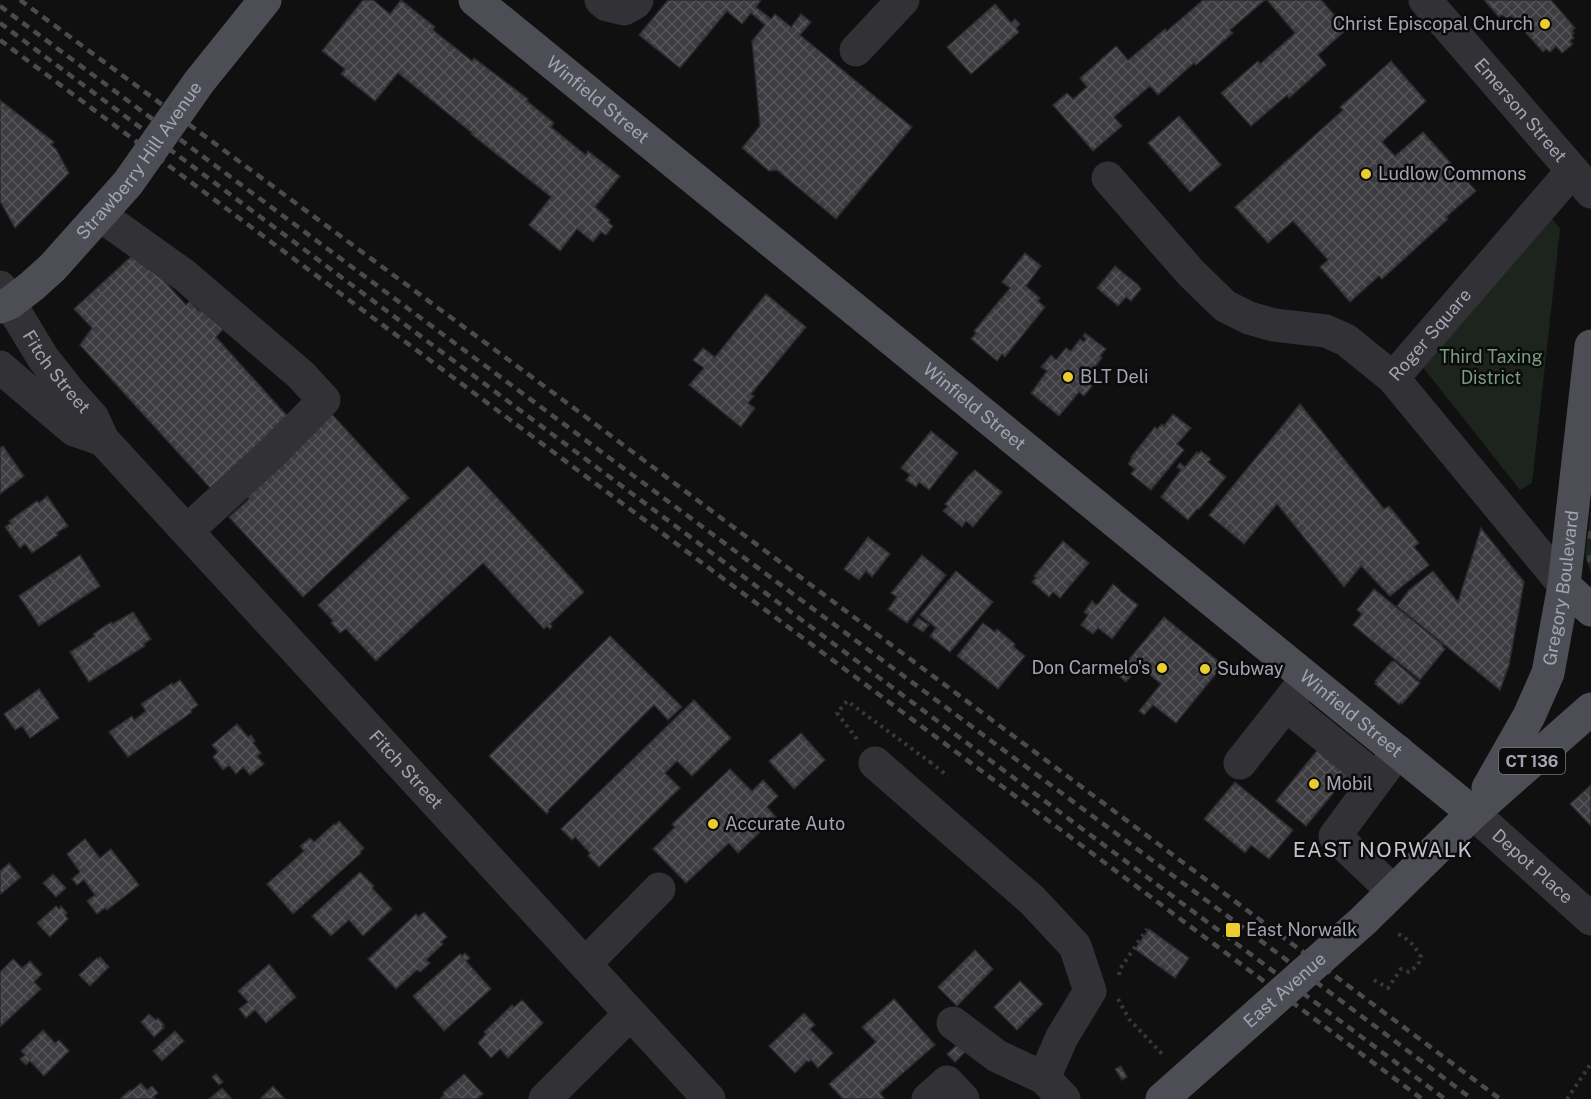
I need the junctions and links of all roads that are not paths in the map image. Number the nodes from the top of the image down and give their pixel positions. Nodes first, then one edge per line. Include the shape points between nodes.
1 (265, 0) edge
2 (475, 0) edge
3 (601, 0) edge
4 (637, 0) edge
5 (903, 0) edge
6 (1425, 0) edge
7 (856, 50) dead end
8 (1108, 178) dead end
9 (1582, 182) edge
10 (99, 215) junction
11 (3, 299) edge
12 (1591, 346) edge
13 (0, 367) edge
14 (1393, 378) junction
15 (103, 440) junction
16 (187, 531) junction
17 (1564, 585) junction
18 (1591, 610) edge
19 (1307, 677) junction
20 (1286, 705) junction
21 (1591, 709) edge
22 (1398, 751) junction
23 (875, 763) dead end
24 (1240, 763) dead end
25 (1377, 779) junction
26 (1473, 813) junction
27 (659, 889) dead end
28 (1393, 891) junction
29 (1591, 919) edge
30 (585, 964) junction
31 (630, 1014) junction
32 (954, 1023) dead end
33 (1054, 1088) edge
34 (545, 1099) edge
35 (709, 1099) edge
36 (928, 1099) edge
37 (963, 1099) edge
38 (1162, 1099) edge

1 - 10 main road, Strawberry Hill Avenue via 199,82 128,183
2 - 19 main road, Winfield Street
3 - 4 street via 624,9
5 - 7 street
6 - 9 street, Emerson Street
8 - 14 street via 1225,306 1274,325 1326,331 1346,340
9 - 14 street, Roger Square
10 - 11 main road, Strawberry Hill Avenue via 32,286
10 - 16 street via 184,275 301,375 324,400
11 - 15 street, Fitch Street via 93,418
12 - 17 main road, Gregory Boulevard / CT 136
13 - 15 street, Fitch Street via 74,430
14 - 17 street, Roger Square
15 - 16 street, Fitch Street
16 - 30 street, Fitch Street
17 - 18 main road
17 - 26 main road, Gregory Boulevard / CT 136 via 1548,672 1529,716
19 - 20 street
19 - 22 main road, Winfield Street
20 - 24 street
20 - 25 street
21 - 26 main road, East Avenue / CT 136
22 - 25 street
22 - 26 main road, Winfield Street
23 - 33 street via 1032,900 1075,946 1090,991 1062,1037
25 - 28 street via 1335,836
26 - 28 main road, East Avenue
26 - 29 street, Depot Place
27 - 30 street
28 - 38 main road, East Avenue
30 - 31 street, Fitch Street
31 - 34 street
31 - 35 street, Fitch Street
32 - 33 street via 997,1056
36 - 37 street via 947,1082

